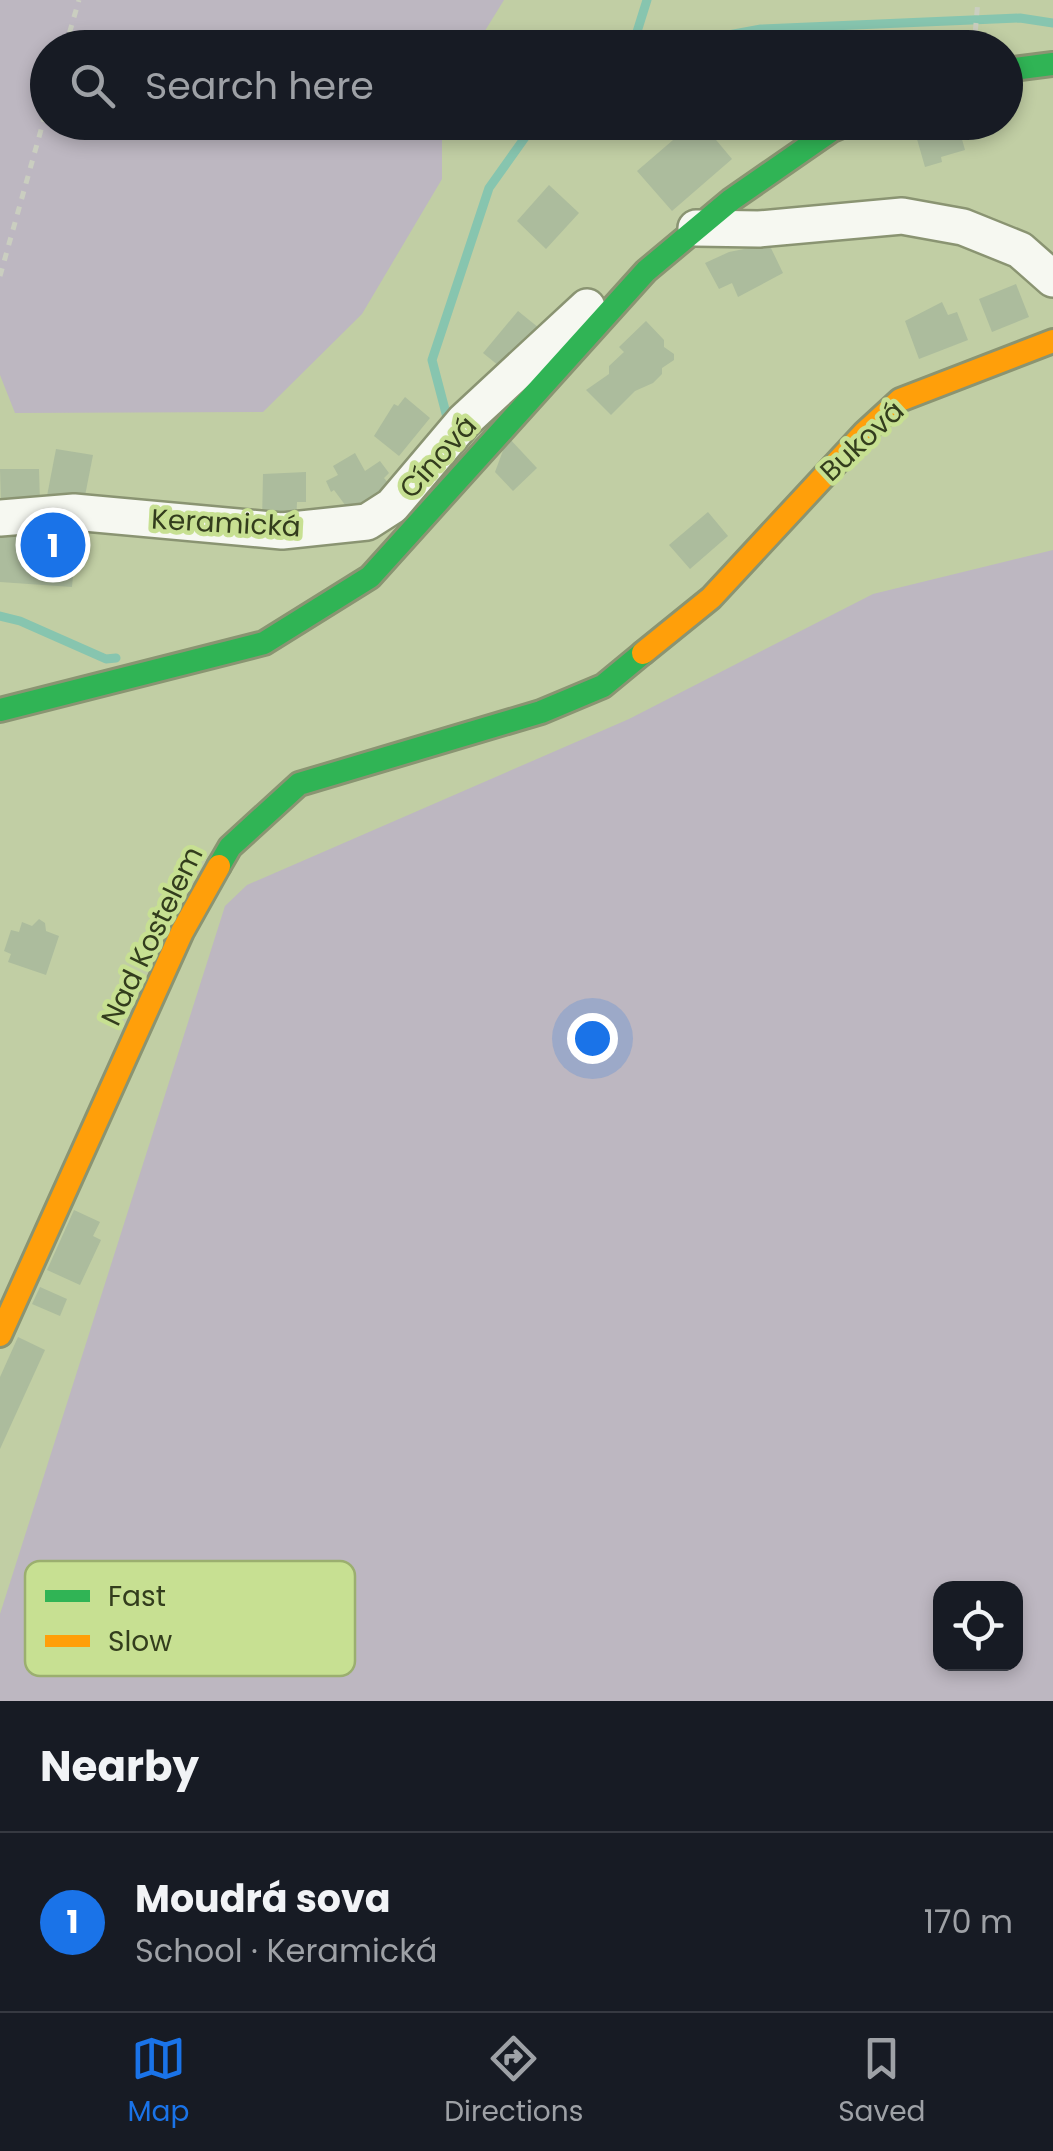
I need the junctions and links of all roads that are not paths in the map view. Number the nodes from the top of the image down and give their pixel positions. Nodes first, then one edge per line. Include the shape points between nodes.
1 (1053, 64) edge
2 (1023, 68) edge
3 (818, 140) edge
4 (696, 228) junction
5 (646, 271) junction
6 (1053, 279) edge
7 (1053, 341) edge
8 (0, 518) edge
9 (710, 598) joint
10 (0, 710) edge
11 (0, 1335) edge

1 - 2 street
3 - 4 street, Cínová
4 - 5 street, Cínová
4 - 6 street via 902,216 963,227 1020,250
5 - 8 street, Keramická via 630,266 464,422 392,506 367,522 282,531 74,512
5 - 10 street, Cínová via 370,578 264,643
7 - 9 street, Buková via 900,400
9 - 11 street, Nad Kostelem via 603,686 541,712 299,784 230,847 182,932

